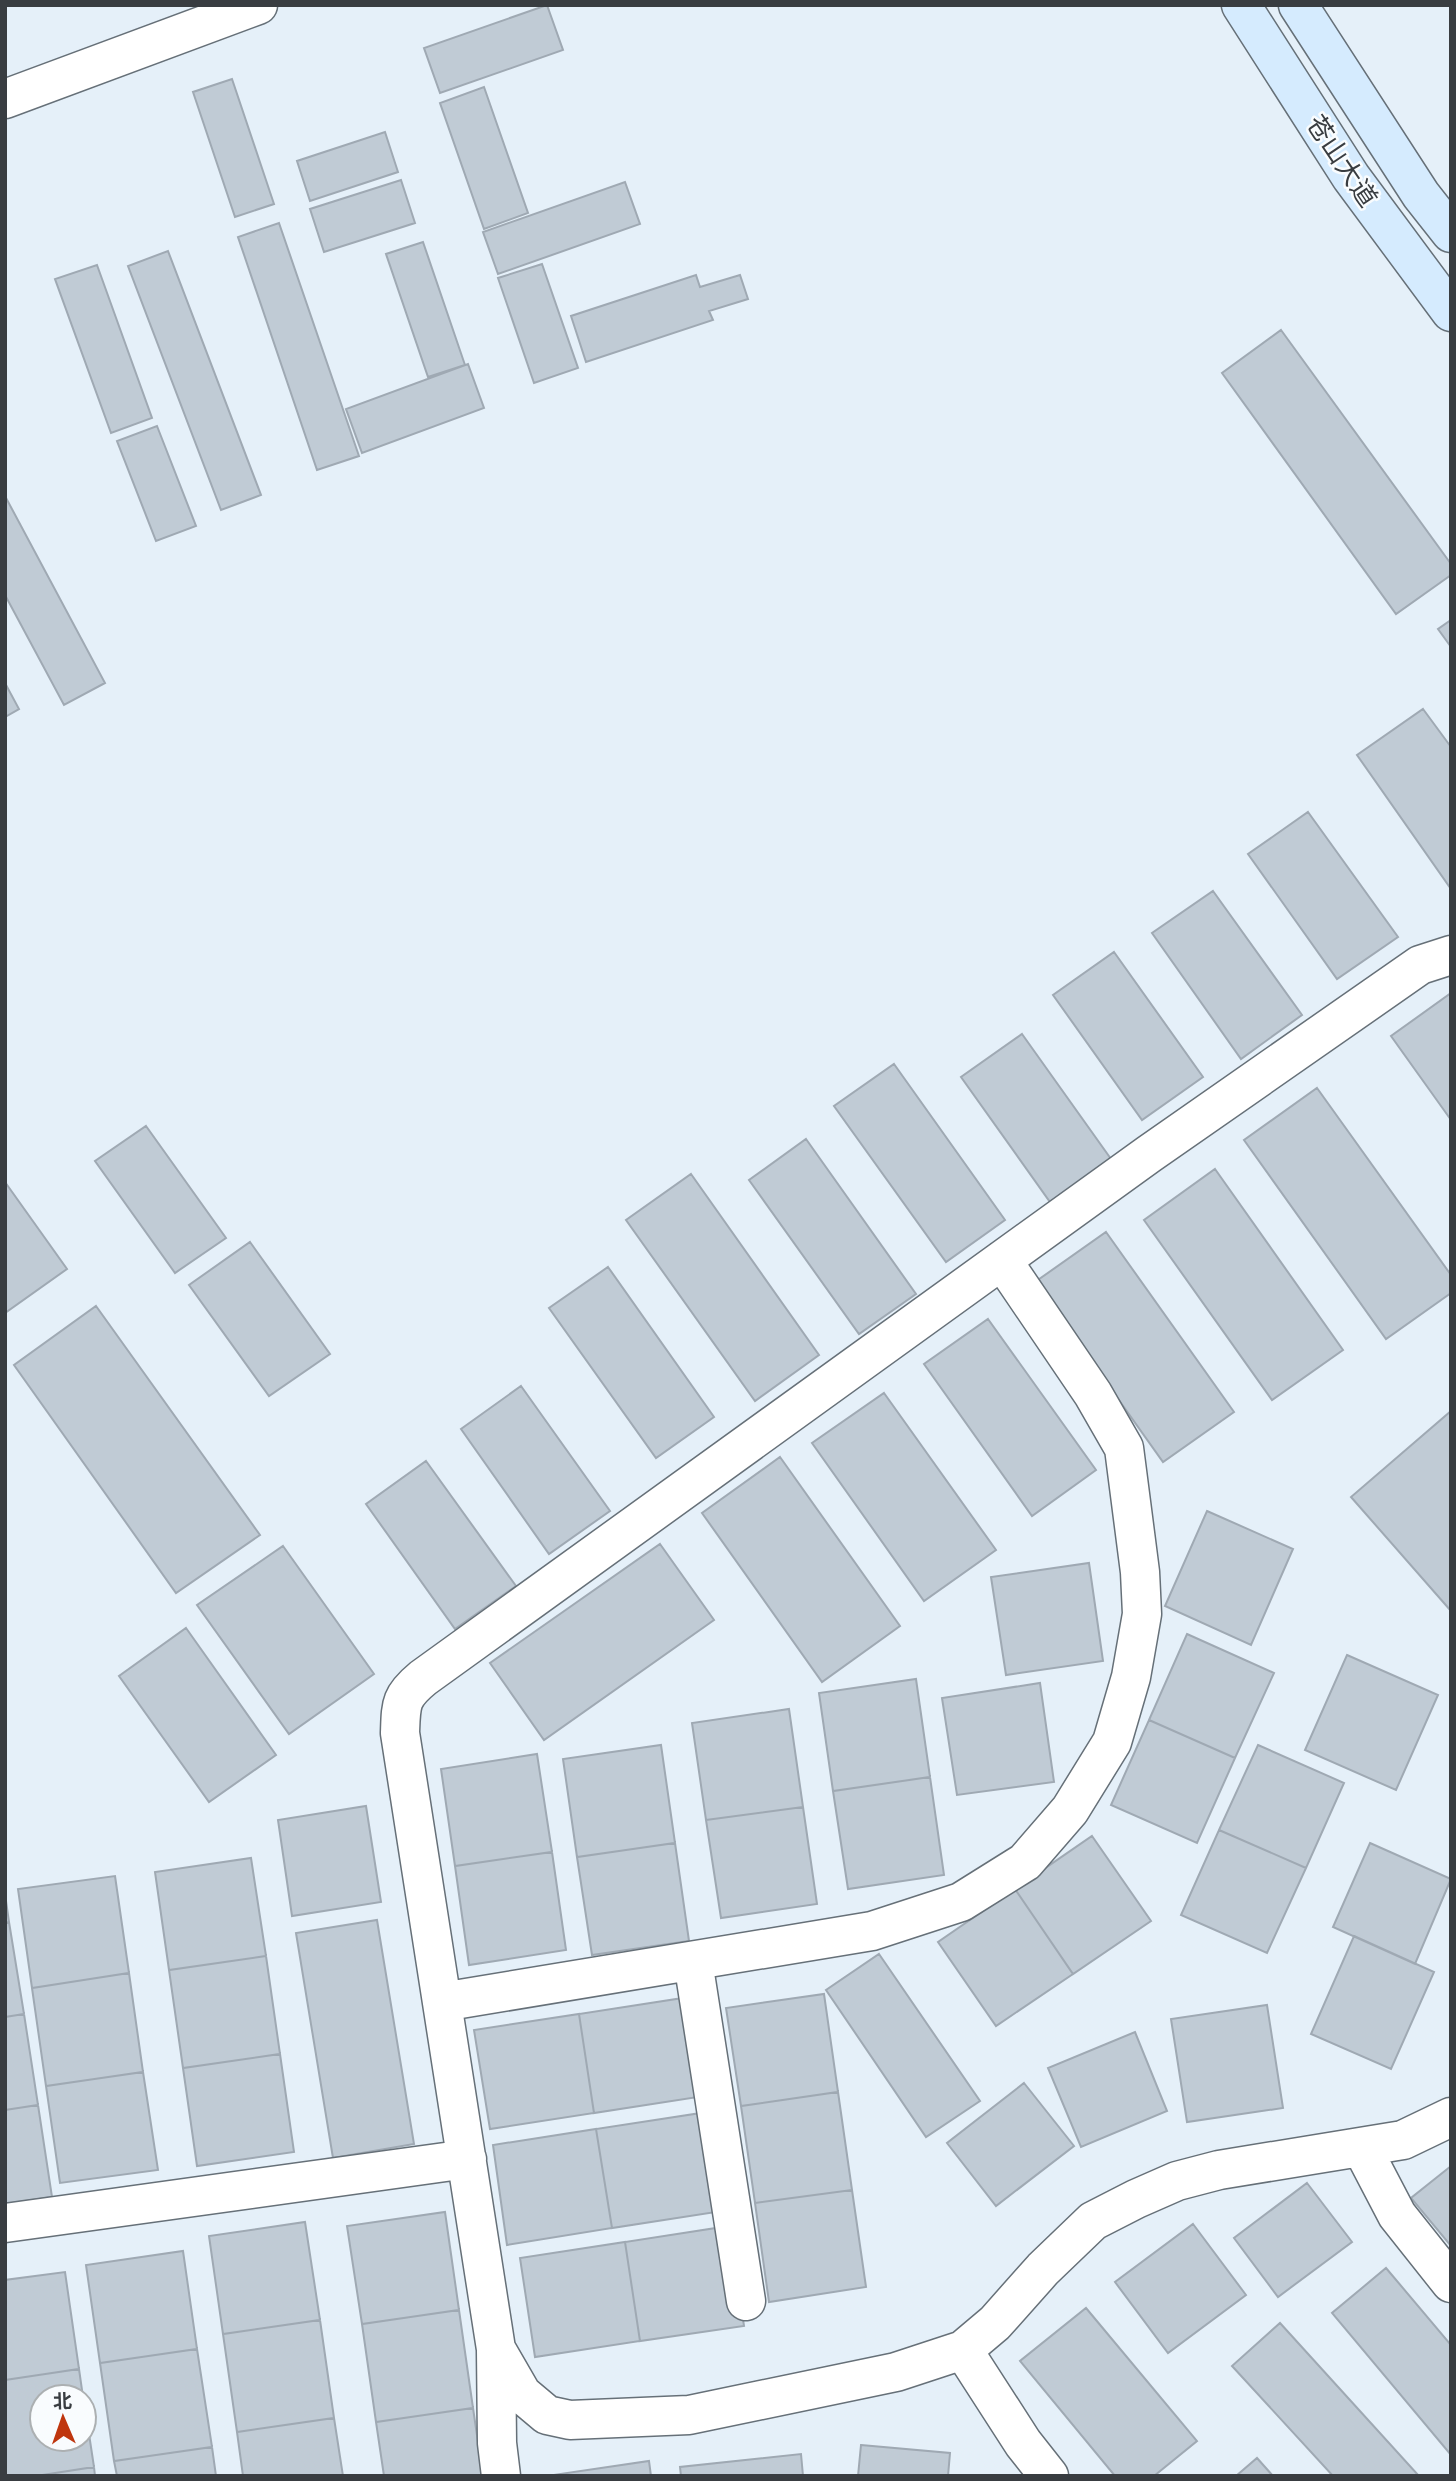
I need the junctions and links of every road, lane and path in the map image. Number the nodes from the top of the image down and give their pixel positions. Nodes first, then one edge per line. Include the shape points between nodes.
1 (1241, 5) edge
2 (1298, 5) edge
3 (253, 6) edge
4 (5, 99) edge
5 (1451, 233) edge
6 (1451, 312) edge
7 (1451, 955) edge
8 (1002, 1260) junction
9 (693, 1961) junction
10 (442, 2002) junction
11 (1451, 2117) edge
12 (1362, 2148) junction
13 (467, 2159) junction
14 (5, 2223) edge
15 (1451, 2283) edge
16 (746, 2301) dead end
17 (496, 2349) junction
18 (963, 2350) junction
19 (501, 2476) edge
20 (1049, 2476) edge

1 - 6 main road, 苍山大道 via 1351,177
2 - 5 main road, 苍山大道 via 1421,195
3 - 4 street
7 - 8 street via 1420,965 1388,986
8 - 9 street via 1124,1448 1142,1614 1131,1677 1112,1742 1070,1810 1025,1862 961,1902 872,1931
8 - 10 street via 407,1692 401,1706 400,1733
9 - 10 street
9 - 16 street
10 - 13 street
11 - 12 street via 1402,2140
12 - 15 street via 1397,2215
12 - 18 street via 1219,2169 1136,2199 1093,2221
13 - 14 street
13 - 17 street
17 - 18 street via 522,2394 547,2415 570,2420 689,2415 896,2372
17 - 19 street
18 - 20 street

